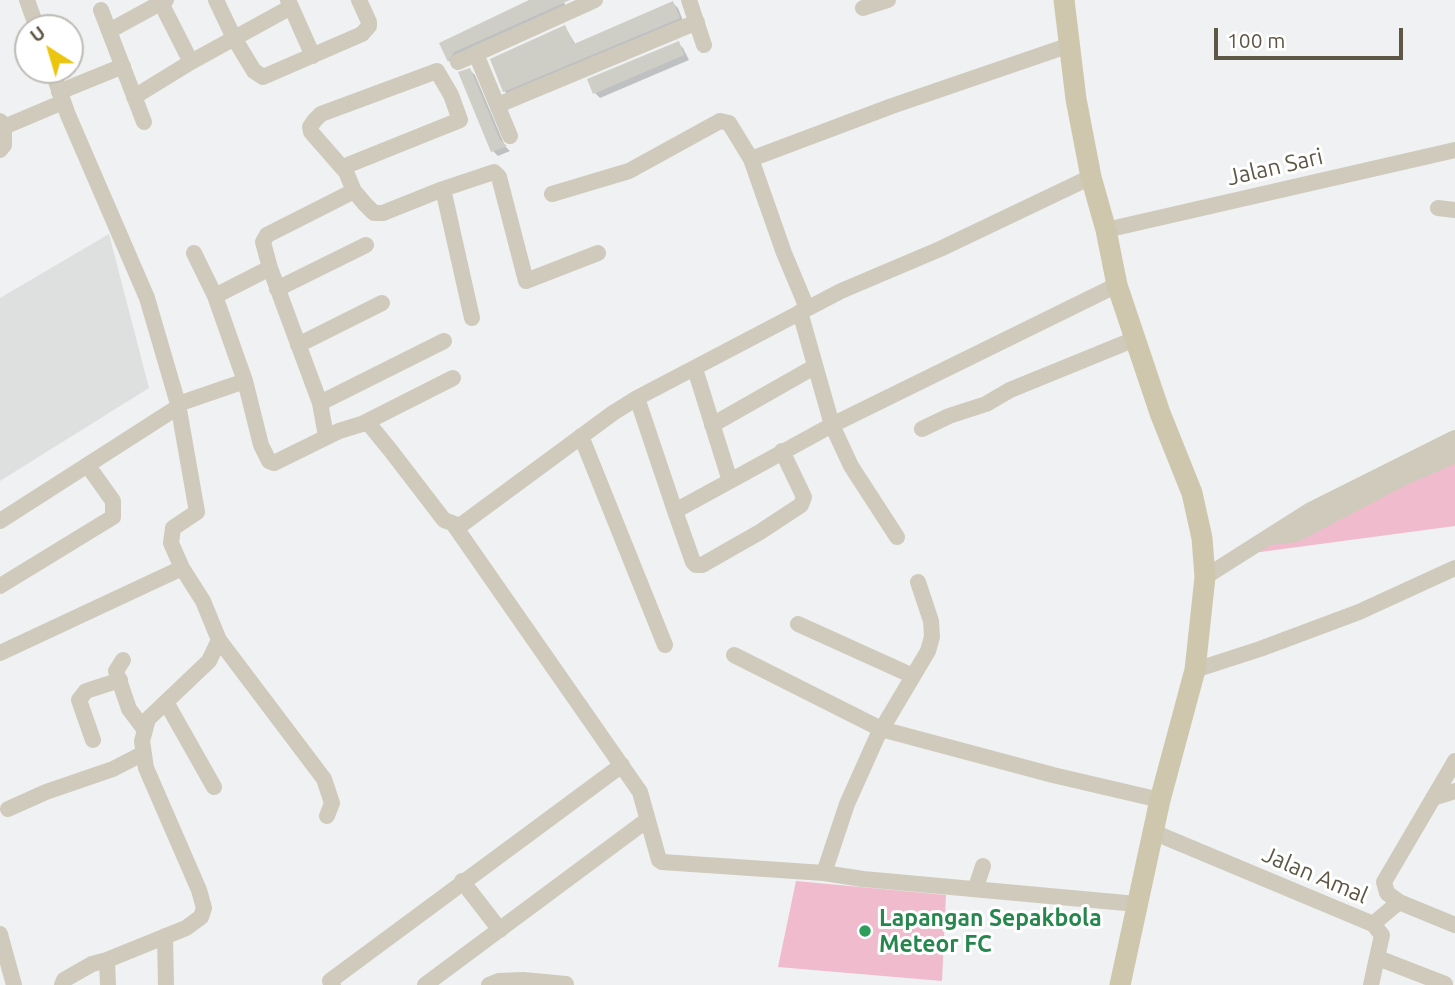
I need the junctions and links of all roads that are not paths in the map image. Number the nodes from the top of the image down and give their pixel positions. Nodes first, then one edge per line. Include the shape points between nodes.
1 (216, 0) edge
2 (359, 0) edge
3 (595, 0) edge
4 (690, 0) edge
5 (888, 0) edge
6 (1064, 0) edge
7 (163, 1) edge
8 (289, 4) edge
9 (863, 8) dead end
10 (101, 10) dead end
11 (697, 22) junction
12 (109, 31) junction
13 (234, 38) junction
14 (704, 45) dead end
15 (1070, 45) junction
16 (476, 54) junction
17 (313, 56) junction
18 (191, 62) junction
19 (458, 62) dead end
20 (123, 66) junction
21 (57, 84) edge
22 (61, 97) junction
23 (134, 97) junction
24 (498, 105) junction
25 (144, 122) dead end
26 (2, 124) edge
27 (510, 136) dead end
28 (0, 150) edge
29 (1455, 150) edge
30 (751, 159) junction
31 (346, 172) junction
32 (1091, 177) junction
33 (443, 189) junction
34 (354, 191) junction
35 (552, 194) dead end
36 (1438, 208) dead end
37 (1455, 210) edge
38 (1106, 230) junction
39 (366, 245) dead end
40 (194, 253) dead end
41 (598, 253) dead end
42 (270, 268) junction
43 (1117, 285) junction
44 (278, 289) junction
45 (215, 296) junction
46 (382, 303) dead end
47 (803, 310) junction
48 (472, 318) dead end
49 (1135, 339) junction
50 (444, 341) dead end
51 (298, 345) junction
52 (814, 367) junction
53 (695, 369) junction
54 (453, 378) dead end
55 (245, 381) junction
56 (637, 398) junction
57 (320, 402) junction
58 (178, 406) junction
59 (364, 422) junction
60 (712, 425) junction
61 (832, 425) junction
62 (922, 429) dead end
63 (326, 436) junction
64 (581, 436) junction
65 (1455, 438) edge
66 (782, 452) junction
67 (1455, 455) edge
68 (88, 467) junction
69 (730, 481) junction
70 (676, 511) junction
71 (0, 521) edge
72 (454, 525) junction
73 (897, 537) dead end
74 (1264, 538) junction
75 (182, 568) junction
76 (1455, 568) edge
77 (1205, 577) junction
78 (2, 581) edge
79 (918, 582) dead end
80 (798, 624) dead end
81 (219, 640) junction
82 (664, 645) dead end
83 (0, 653) edge
84 (734, 655) dead end
85 (123, 660) dead end
86 (1195, 670) junction
87 (913, 676) junction
88 (120, 680) junction
89 (166, 702) junction
90 (144, 729) junction
91 (881, 729) junction
92 (93, 740) dead end
93 (144, 761) junction
94 (1455, 761) edge
95 (622, 765) junction
96 (214, 788) dead end
97 (1455, 791) edge
98 (1433, 798) junction
99 (1160, 800) junction
100 (8, 809) dead end
101 (327, 816) dead end
102 (647, 820) junction
103 (1153, 832) junction
104 (983, 866) dead end
105 (824, 873) junction
106 (462, 881) junction
107 (976, 887) junction
108 (1399, 902) junction
109 (1137, 904) junction
110 (1373, 924) junction
111 (1455, 925) edge
112 (500, 930) junction
113 (0, 934) edge
114 (165, 936) junction
115 (1378, 958) junction
116 (107, 960) junction
117 (1445, 984) edge
118 (14, 985) edge
119 (62, 985) edge
120 (108, 985) edge
121 (166, 985) edge
122 (333, 985) edge
123 (425, 985) edge
124 (489, 985) edge
125 (566, 985) edge
126 (571, 985) edge
127 (1120, 985) edge
128 (1371, 985) edge

1 - 13 street
2 - 17 street via 369,22 366,30
3 - 16 street
4 - 11 street
5 - 9 street
6 - 15 main road
7 - 12 street
7 - 18 street
8 - 13 street
8 - 17 street
10 - 12 street
11 - 14 street
11 - 24 street
12 - 20 street
13 - 17 street via 254,71 263,77
13 - 18 street
15 - 30 street
15 - 32 main road
16 - 19 street
16 - 24 street
18 - 23 street
20 - 22 street
20 - 23 street
21 - 22 street
22 - 26 street
22 - 58 street via 148,298
23 - 25 street
24 - 27 street
26 - 28 street via 4,145
29 - 38 street, Jalan Sari
30 - 35 street via 729,124 720,121 629,171
30 - 47 street
31 - 31 street via 311,132 315,120 439,72 458,122 351,163
31 - 34 street
32 - 38 main road
32 - 47 street
33 - 34 street via 379,214
33 - 41 street via 494,172 498,175 527,281
33 - 48 street
34 - 42 street via 267,235 263,242
36 - 37 street
38 - 43 main road
39 - 44 street
40 - 45 street
42 - 44 street
42 - 45 street
43 - 49 main road
43 - 61 street
44 - 51 street
45 - 55 street
46 - 51 street
47 - 52 street
47 - 53 street
49 - 62 street
49 - 77 main road via 1192,493
50 - 57 street
51 - 57 street
52 - 60 street
52 - 61 street
53 - 56 street
53 - 60 street
54 - 59 street
55 - 58 street
55 - 63 street via 261,445 271,463
56 - 64 street
56 - 70 street
57 - 63 street
58 - 68 street
58 - 75 street via 197,512 173,527 171,543
59 - 63 street
59 - 72 street via 444,520
60 - 69 street
61 - 66 street
61 - 73 street via 851,466
64 - 72 street via 461,525
64 - 82 street
65 - 74 street
66 - 69 street
66 - 70 street via 804,497 801,505 702,565 693,562
67 - 74 street via 1297,534
68 - 71 street
68 - 78 street via 113,501 113,517
69 - 70 street
72 - 95 street
74 - 77 street
75 - 81 street via 203,601
75 - 83 street
76 - 86 street via 1359,612
77 - 86 main road
79 - 87 street via 932,637
80 - 87 street
81 - 89 street via 209,661
81 - 101 street via 324,779 332,803
84 - 91 street
85 - 88 street via 116,668
86 - 99 main road
87 - 91 street
88 - 90 street via 130,709
88 - 92 street via 86,691 79,700
89 - 90 street
89 - 96 street
90 - 93 street
91 - 99 street
91 - 105 street
93 - 100 street
93 - 114 street via 206,891 201,917
94 - 98 street
95 - 102 street via 640,792
95 - 106 street
97 - 98 street
98 - 108 street via 1384,882 1387,893
99 - 103 main road
102 - 105 street via 662,862
102 - 112 street
103 - 109 main road
103 - 110 street, Jalan Amal
104 - 107 street
105 - 107 street
106 - 112 street
106 - 122 street via 330,981
107 - 109 street
108 - 110 street, Jalan Amal
108 - 111 street, Jalan Amal
109 - 127 main road
110 - 115 street via 1382,935
112 - 123 street
113 - 118 street
114 - 116 street
114 - 121 street
115 - 117 street
115 - 128 street
116 - 119 street via 76,972
116 - 120 street
124 - 125 street via 523,980
125 - 126 street

